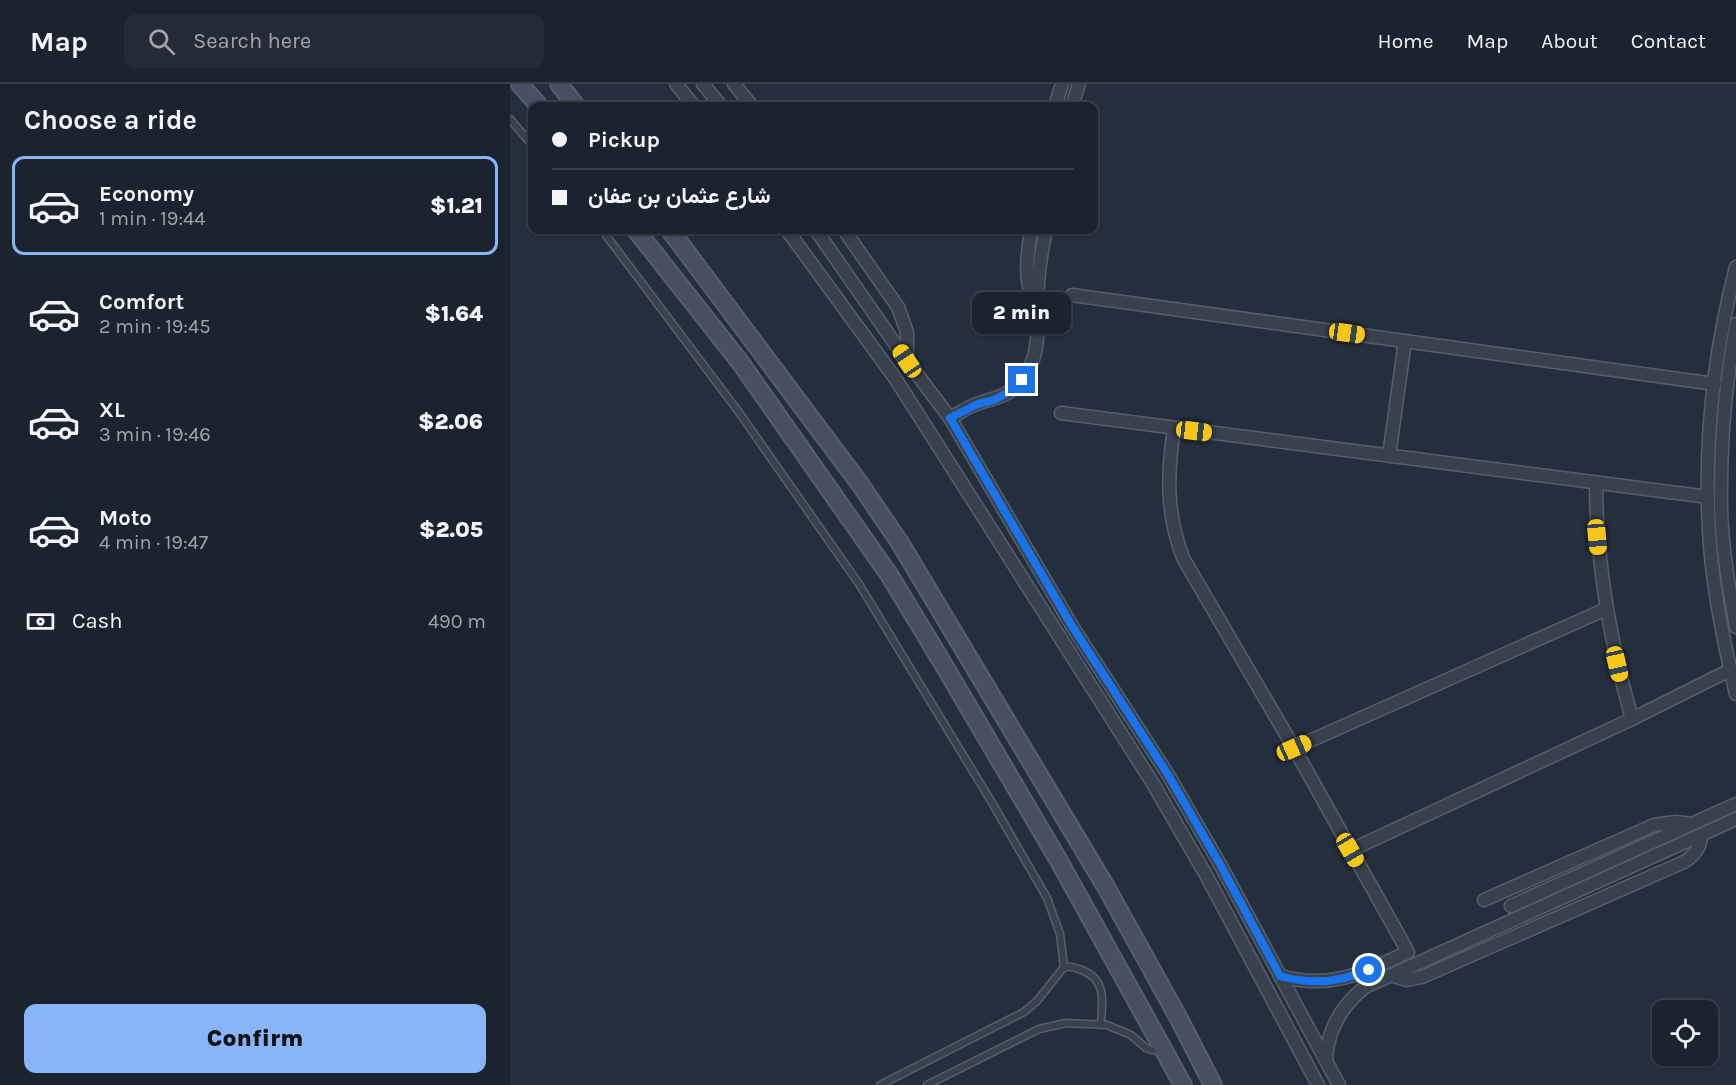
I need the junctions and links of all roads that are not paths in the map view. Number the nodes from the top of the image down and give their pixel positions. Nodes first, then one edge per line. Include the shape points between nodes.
1 (520, 84) edge
2 (559, 84) edge
3 (676, 84) edge
4 (734, 84) edge
5 (1062, 84) edge
6 (1079, 84) edge
7 (706, 88) edge
8 (536, 102) edge
9 (573, 102) edge
10 (691, 102) edge
11 (694, 102) edge
12 (718, 102) edge
13 (749, 102) edge
14 (1056, 102) edge
15 (1073, 102) edge
16 (510, 118) edge
17 (528, 140) edge
18 (605, 234) edge
19 (639, 234) edge
20 (673, 234) edge
21 (790, 234) edge
22 (819, 234) edge
23 (847, 234) edge
24 (1031, 234) edge
25 (1045, 234) edge
26 (1736, 267) edge
27 (1072, 296) dead end
28 (1037, 309) junction
29 (1736, 324) edge
30 (1405, 341) junction
31 (907, 361) junction
32 (1714, 384) junction
33 (1061, 413) dead end
34 (950, 418) junction
35 (1174, 428) junction
36 (1389, 456) junction
37 (1596, 483) junction
38 (1708, 497) junction
39 (1606, 609) junction
40 (1736, 627) edge
41 (1730, 670) junction
42 (1736, 694) edge
43 (1632, 719) junction
44 (1294, 748) junction
45 (1736, 804) edge
46 (1736, 819) edge
47 (1691, 824) junction
48 (1350, 850) junction
49 (1484, 900) dead end
50 (1511, 906) dead end
51 (1064, 967) junction
52 (1280, 976) junction
53 (1101, 1023) junction
54 (1165, 1051) junction
55 (1326, 1060) junction
56 (880, 1085) edge
57 (927, 1085) edge
58 (1183, 1085) edge
59 (1213, 1085) edge
60 (1318, 1085) edge
61 (1339, 1085) edge

1 - 8 street
2 - 9 street
3 - 10 street
4 - 13 street
5 - 14 street
6 - 15 street
7 - 11 street
7 - 12 street
16 - 17 lane
18 - 51 lane via 738,411 859,584 1043,890 1060,934
19 - 54 street via 740,362 890,576 1059,861
20 - 59 street via 900,543 1106,887
21 - 60 street via 895,378 1152,782
22 - 31 street
23 - 31 street via 898,307 907,332
24 - 28 street via 1026,273
25 - 28 street
26 - 32 street via 1722,325
27 - 30 street
28 - 34 street via 1037,350 1022,380 994,400
29 - 40 street via 1724,412 1721,477 1724,539
30 - 32 street
30 - 36 street
31 - 34 street
32 - 38 street
33 - 35 street
34 - 52 street via 1072,626 1167,773
35 - 36 street
35 - 44 street via 1169,497 1173,528 1183,558
36 - 37 street
37 - 38 street
37 - 39 street via 1596,532
38 - 41 street via 1715,591
39 - 43 street
39 - 44 street
41 - 42 street
41 - 43 street
43 - 48 street
44 - 48 street
45 - 47 street
46 - 55 street via 1365,987 1343,1009 1329,1036
47 - 49 street via 1654,825
47 - 50 street
48 - 52 street via 1408,952 1345,979 1319,982
51 - 53 lane via 1085,971 1099,983
51 - 56 lane via 1024,1012
52 - 55 street
53 - 54 lane via 1119,1029 1152,1050
53 - 57 lane via 1066,1023 1039,1029
54 - 58 street
55 - 61 street

